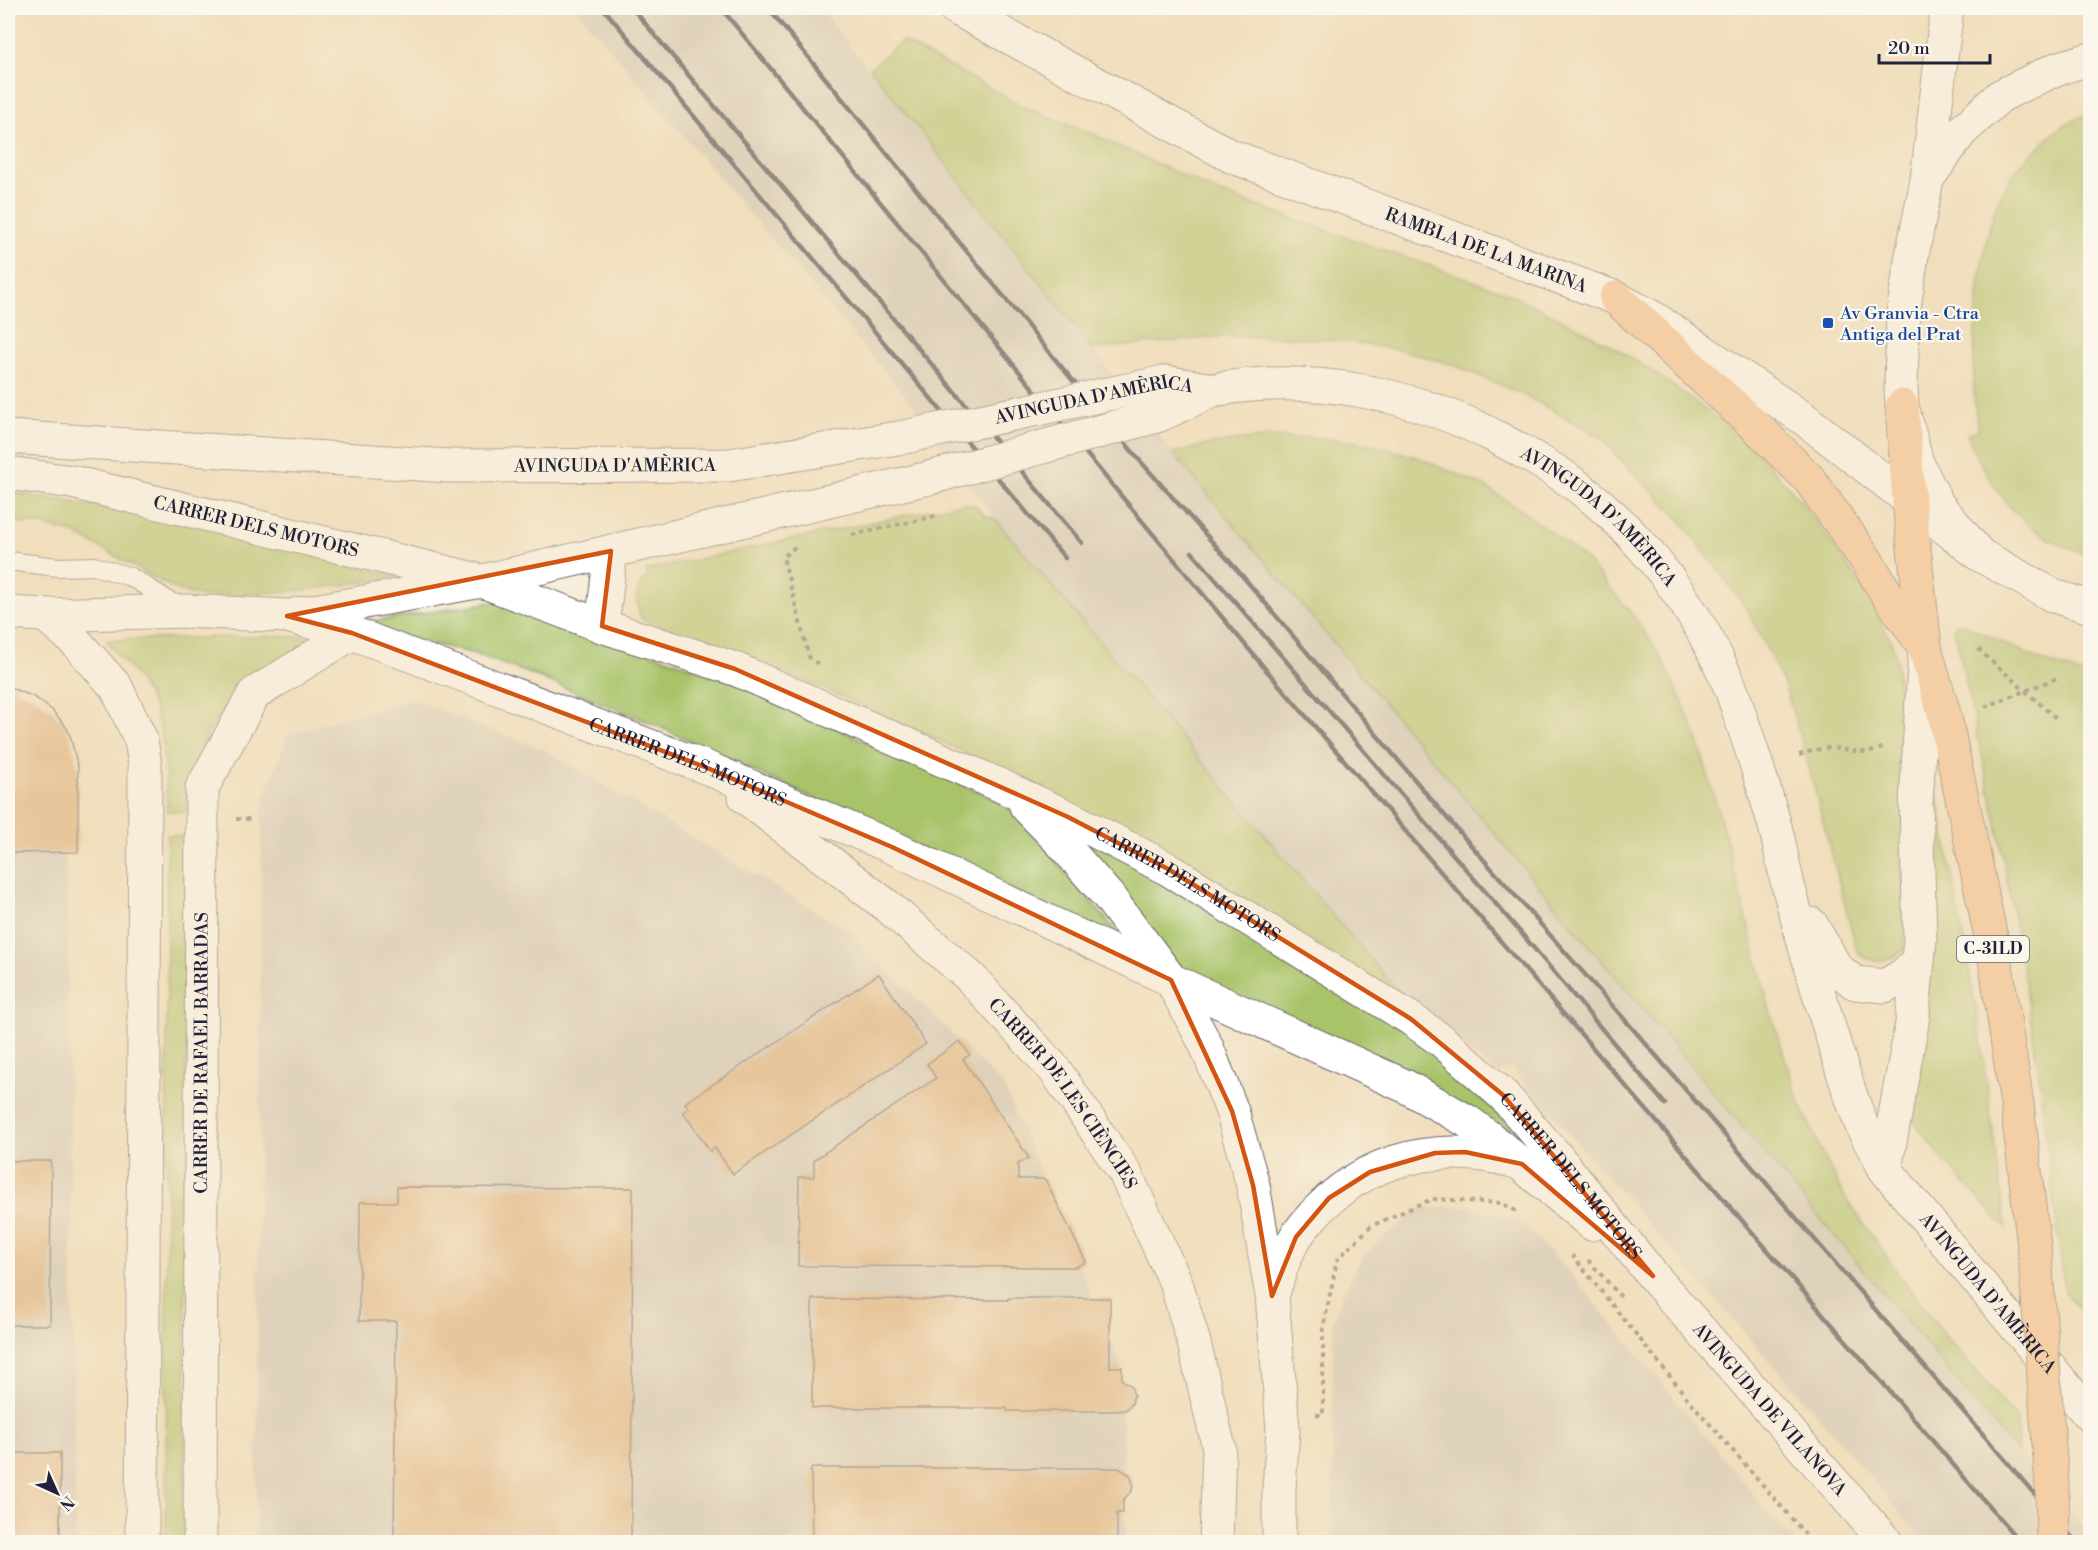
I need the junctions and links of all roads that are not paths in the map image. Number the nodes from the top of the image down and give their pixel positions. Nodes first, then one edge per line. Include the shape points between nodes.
1 (955, 8) edge
2 (1947, 8) edge
3 (2091, 59) edge
4 (1926, 180) junction
5 (1616, 298) junction
6 (1213, 390) junction
7 (1902, 406) junction
8 (8, 437) edge
9 (8, 473) edge
10 (1909, 502) junction
11 (611, 551) junction
12 (1980, 555) junction
13 (8, 561) edge
14 (482, 581) junction
15 (2091, 607) edge
16 (185, 611) junction
17 (8, 613) edge
18 (45, 615) junction
19 (287, 616) junction
20 (602, 626) junction
21 (352, 633) junction
22 (1925, 648) junction
23 (705, 767) junction
24 (997, 784) junction
25 (1788, 884) junction
26 (1918, 961) junction
27 (1171, 980) junction
28 (1522, 1164) junction
29 (1885, 1169) junction
30 (1653, 1276) junction
31 (1272, 1296) junction
32 (2091, 1416) edge
33 (142, 1542) edge
34 (200, 1542) edge
35 (1216, 1542) edge
36 (1279, 1542) edge
37 (1886, 1542) edge
38 (2053, 1542) edge

1 - 5 street, RAMBLA DE LA MARINA via 1231,156
2 - 4 street, C-31LD
3 - 4 street via 2056,69 2000,96 1961,132
4 - 7 street, C-31LD via 1903,314
5 - 10 street, RAMBLA DE LA MARINA via 1652,317 1803,418
5 - 22 highway via 1809,480
6 - 8 street, AVINGUDA D'AMÈRICA, bridge via 1165,382 904,437 729,465 461,466
6 - 11 street, AVINGUDA D'AMÈRICA, bridge via 1160,414 929,478
6 - 25 street, AVINGUDA D'AMÈRICA via 1301,383 1346,388 1421,405 1519,449 1589,496 1621,524 1658,566 1706,635 1727,678 1758,767
7 - 10 highway, C-31LD
7 - 12 street via 1917,463 1938,505
9 - 14 street, CARRER DELS MOTORS via 72,482
10 - 12 street, RAMBLA DE LA MARINA
10 - 22 highway, C-31LD
11 - 14 street, AVINGUDA D'AMÈRICA
11 - 20 street
12 - 15 street via 2054,596
13 - 16 lane, CARRER DELS MOTORS via 58,567 94,566 131,577
14 - 19 street, AVINGUDA D'AMÈRICA
14 - 20 street, CARRER DELS MOTORS
16 - 18 street, CARRER DELS MOTORS
16 - 19 street, CARRER DELS MOTORS
17 - 18 street, CARRER DELS MOTORS
18 - 33 street via 75,641 116,687 141,740 146,765
19 - 21 street, CARRER DELS MOTORS
20 - 24 street, CARRER DELS MOTORS via 735,669
21 - 23 street, CARRER DELS MOTORS
21 - 34 street, CARRER DE RAFAEL BARRADAS via 254,694 202,788
22 - 26 street via 1916,802
22 - 38 highway, C-31LD, bridge via 1947,729 1994,952 2017,1104 2035,1255
23 - 27 street, CARRER DELS MOTORS via 892,848
23 - 35 street, CARRER DE LES CIÈNCIES via 886,905 970,977 1055,1070 1125,1173 1176,1282 1194,1343 1219,1448
24 - 27 street, CARRER DELS MOTORS via 1035,814 1060,841 1109,897
24 - 30 street, CARRER DELS MOTORS via 1168,869 1442,1041 1503,1095
25 - 26 street, AVINGUDA D'AMÈRICA via 1838,969 1855,983 1885,986
25 - 29 street, AVINGUDA D'AMÈRICA via 1844,1076 1864,1129
26 - 29 street via 1912,1023
27 - 28 street, CARRER DELS MOTORS via 1405,1086 1467,1121
27 - 31 street via 1206,1045 1232,1111 1253,1185
28 - 30 street, CARRER DELS MOTORS
28 - 31 street via 1465,1152 1436,1153 1397,1161 1349,1183 1329,1198 1296,1237
29 - 32 street, AVINGUDA D'AMÈRICA
30 - 37 street, AVINGUDA DE VILANOVA
31 - 36 street via 1282,1429

